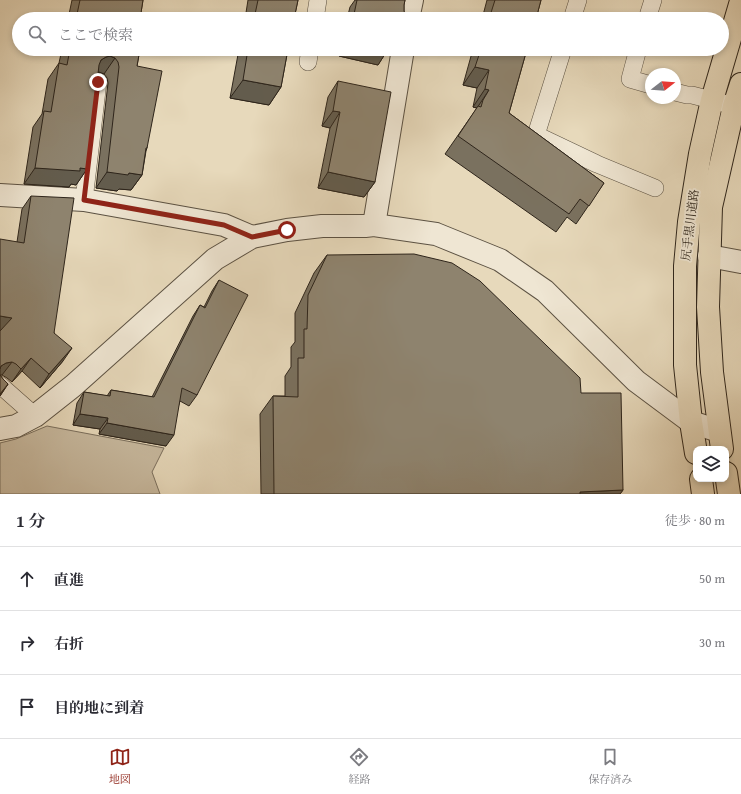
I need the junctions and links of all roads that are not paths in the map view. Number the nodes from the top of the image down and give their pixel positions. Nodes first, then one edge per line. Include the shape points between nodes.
1 (318, 0) edge
2 (412, 0) edge
3 (578, 0) edge
4 (652, 0) edge
5 (741, 1) edge
6 (316, 12) edge
7 (409, 12) edge
8 (574, 12) edge
9 (649, 12) edge
10 (729, 42) edge
11 (403, 56) edge
12 (561, 56) edge
13 (636, 56) edge
14 (725, 56) edge
15 (98, 82) edge
16 (645, 83) edge
17 (741, 84) edge
18 (681, 94) edge
19 (712, 100) junction
20 (734, 106) junction
21 (655, 188) dead end
22 (0, 195) edge
23 (84, 200) junction
24 (374, 225) junction
25 (252, 237) junction
26 (709, 256) junction
27 (741, 262) edge
28 (0, 385) edge
29 (35, 416) junction
30 (691, 422) junction
31 (0, 429) edge
32 (721, 440) edge
33 (695, 446) edge
34 (701, 482) edge
35 (727, 482) edge
36 (703, 494) edge
37 (729, 494) edge

1 - 6 lane
2 - 7 street
3 - 8 lane
4 - 9 lane
5 - 10 main road, 尻手黒川道路
11 - 24 street
12 - 21 lane via 536,134 597,164
13 - 16 lane via 630,79
14 - 19 main road, 尻手黒川道路
15 - 23 lane
17 - 20 main road, 尻手黒川道路
18 - 19 lane
19 - 20 lane
19 - 30 main road, 尻手黒川道路 via 700,154 685,266 685,365
20 - 26 main road, 尻手黒川道路 via 711,207
22 - 23 street
23 - 25 street via 224,225
24 - 25 street via 322,226
24 - 30 street via 436,234 500,260 545,292 636,381
25 - 29 street via 216,259 73,386
26 - 27 street
26 - 32 main road, 尻手黒川道路 via 708,307 712,372
28 - 29 lane
29 - 31 street via 16,426
30 - 32 street
30 - 33 main road, 尻手黒川道路
34 - 36 main road
35 - 37 main road

